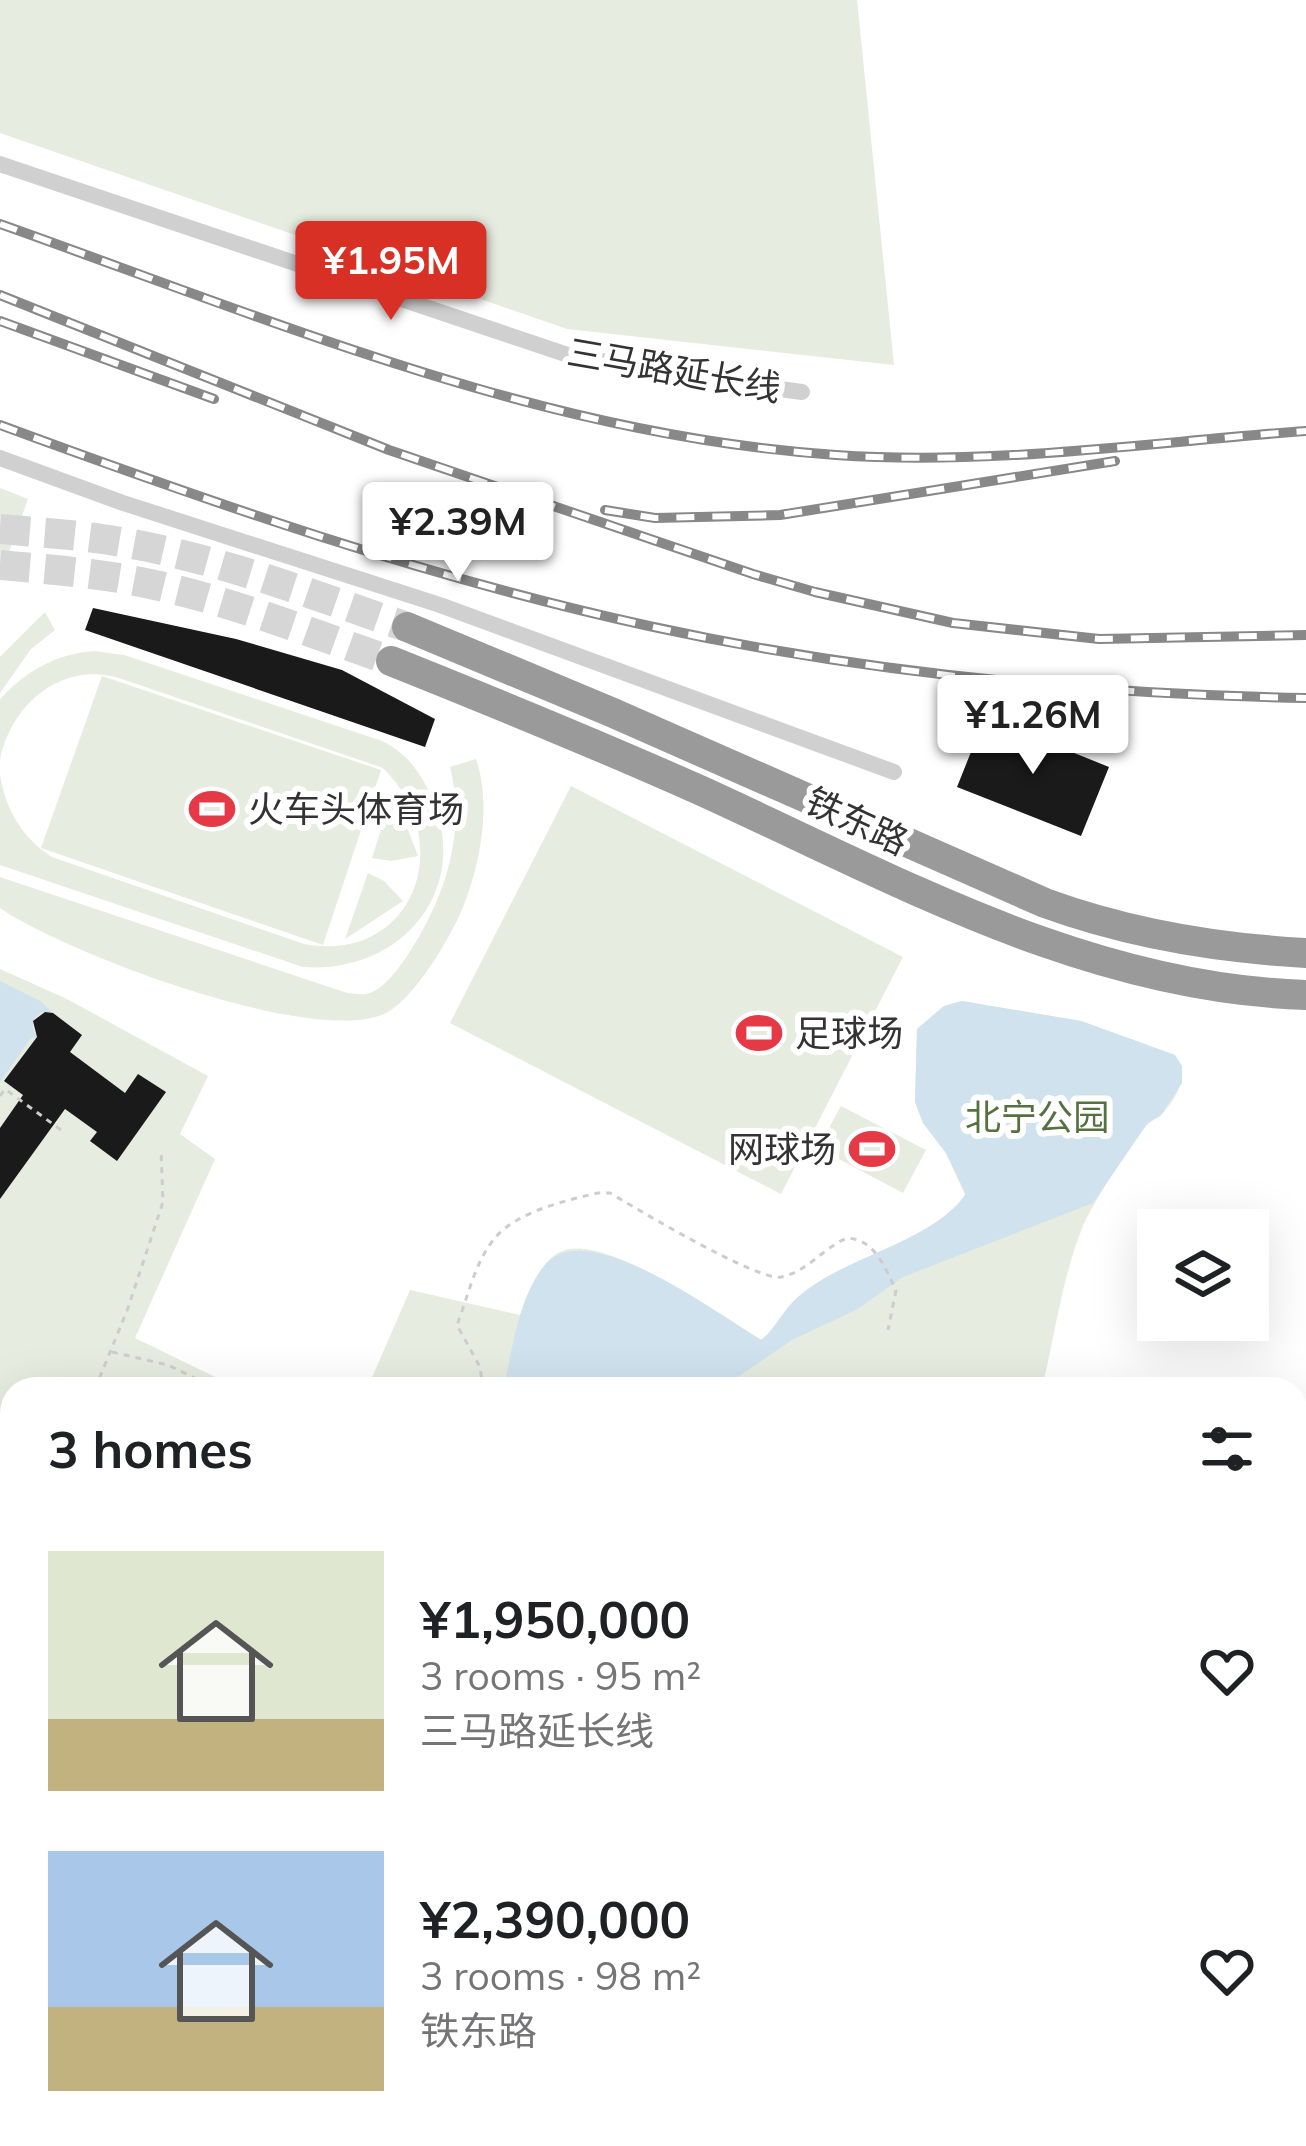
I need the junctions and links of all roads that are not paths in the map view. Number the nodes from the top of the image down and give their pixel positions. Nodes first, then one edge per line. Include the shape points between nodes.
1 (0, 164) edge
2 (802, 392) dead end
3 (0, 458) edge
4 (407, 627) tunnel mouth
5 (391, 661) tunnel mouth
6 (894, 772) dead end
7 (1306, 953) edge
8 (1306, 994) edge

1 - 2 street, 三马路延长线 via 566,354
3 - 6 street via 440,605
4 - 7 highway, 铁东路 via 1084,917 1191,943
5 - 8 highway, 铁东路 via 1061,951 1185,982

